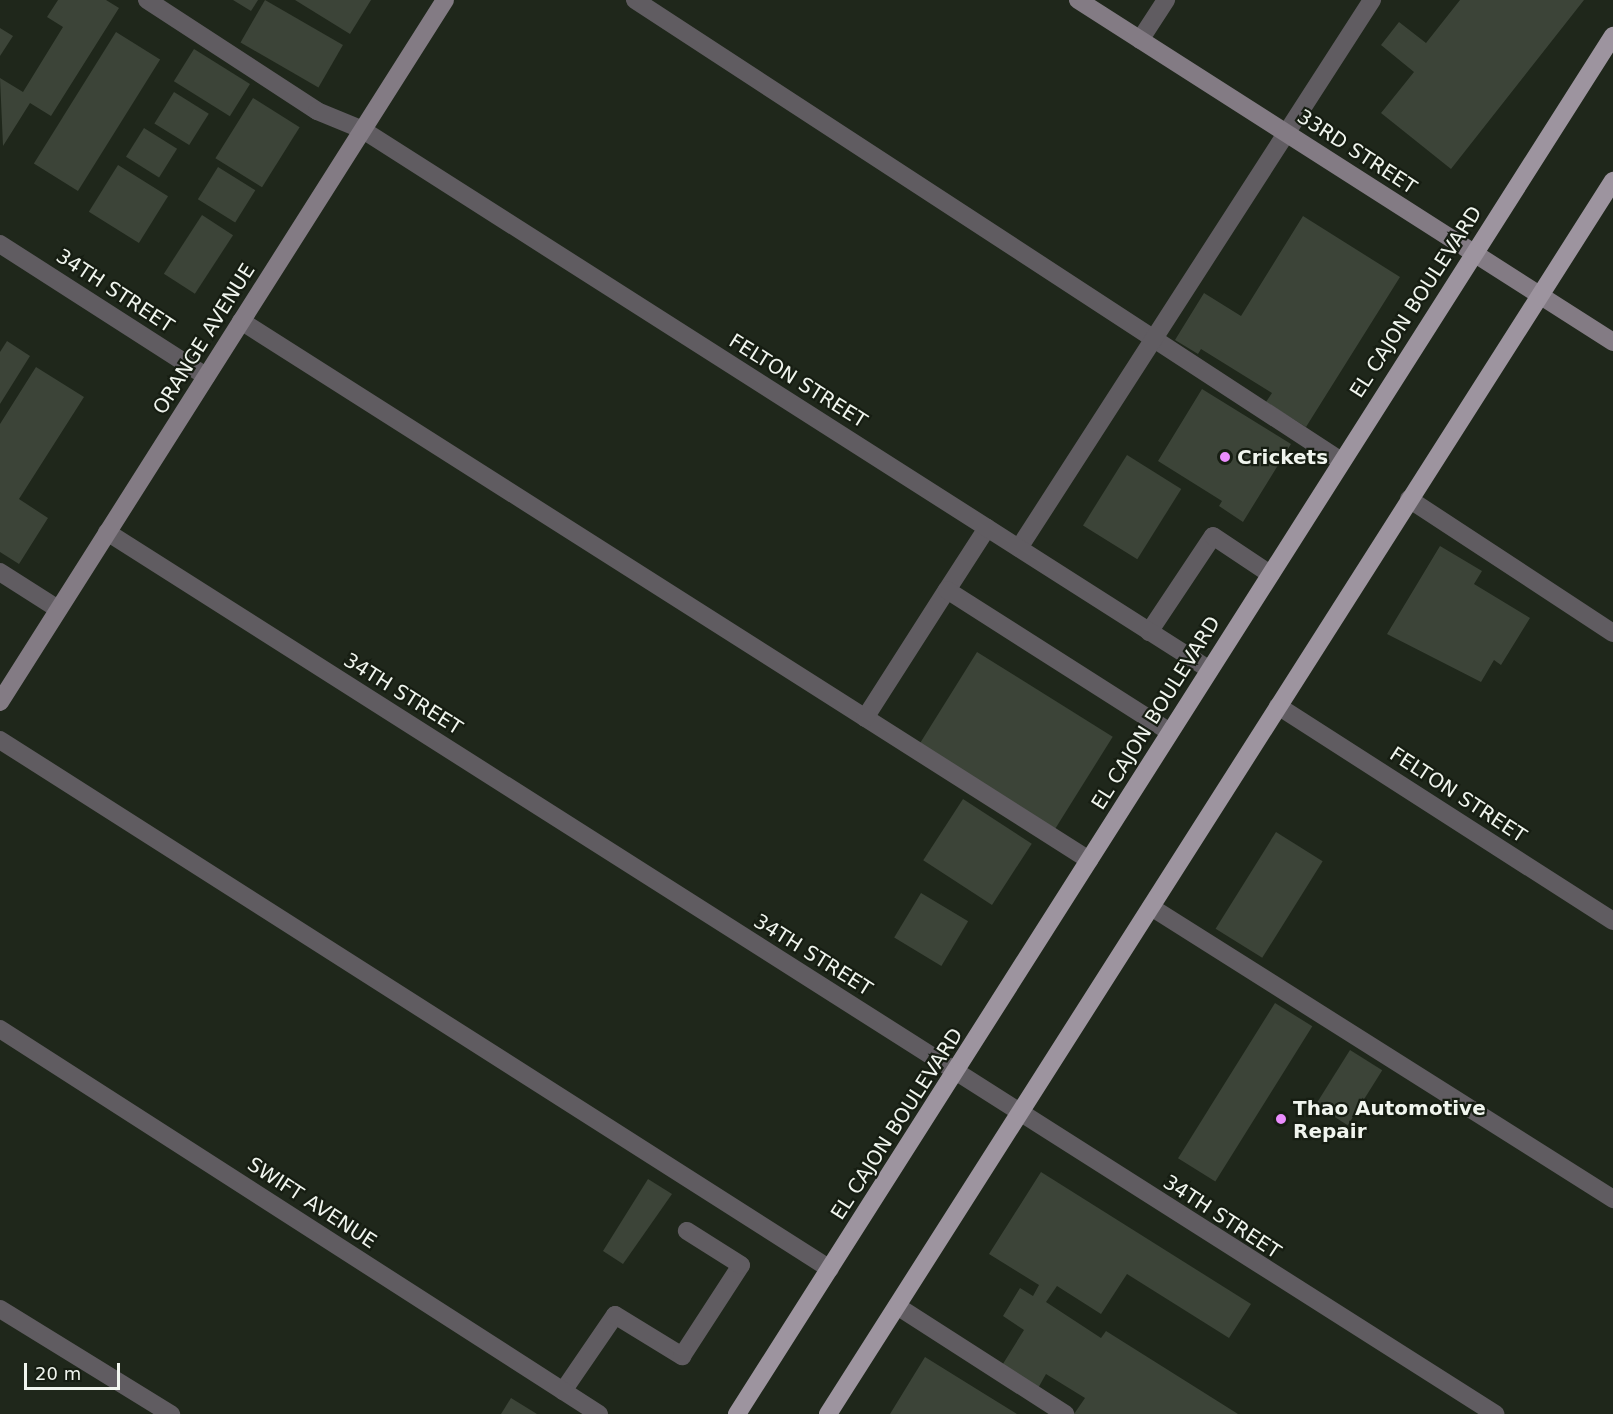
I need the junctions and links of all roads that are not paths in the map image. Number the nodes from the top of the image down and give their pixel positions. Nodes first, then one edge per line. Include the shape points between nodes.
1 (147, 0) edge
2 (445, 0) edge
3 (635, 0) edge
4 (1078, 0) edge
5 (1166, 0) edge
6 (1372, 0) edge
7 (1613, 36) edge
8 (1140, 40) junction
9 (363, 130) junction
10 (1288, 135) junction
11 (1613, 181) edge
12 (0, 244) edge
13 (1474, 254) junction
14 (1541, 295) junction
15 (241, 321) junction
16 (1154, 341) junction
17 (1613, 342) edge
18 (206, 376) junction
19 (1341, 461) junction
20 (1409, 499) junction
21 (987, 528) junction
22 (108, 532) junction
23 (1019, 548) junction
24 (0, 572) edge
25 (1270, 574) junction
26 (947, 590) junction
27 (58, 609) junction
28 (1149, 632) junction
29 (1613, 633) edge
30 (1210, 670) junction
31 (0, 702) edge
32 (1278, 706) junction
33 (865, 718) junction
34 (1170, 732) junction
35 (0, 740) edge
36 (1089, 860) junction
37 (1151, 907) junction
38 (1613, 921) edge
39 (0, 1029) edge
40 (957, 1072) junction
41 (1020, 1113) junction
42 (1613, 1199) edge
43 (687, 1231) dead end
44 (830, 1269) junction
45 (897, 1306) junction
46 (0, 1309) edge
47 (563, 1391) junction
48 (171, 1414) edge
49 (599, 1414) edge
50 (737, 1414) edge
51 (828, 1414) edge
52 (1065, 1414) edge
53 (1495, 1414) edge

1 - 9 street, FELTON STREET via 317,111
2 - 9 street, ORANGE AVENUE
3 - 16 street
4 - 8 street, 33RD STREET
5 - 8 street
6 - 10 street
7 - 13 main road, EL CAJON BOULEVARD
8 - 10 street, 33RD STREET
9 - 15 street, ORANGE AVENUE
9 - 21 street, FELTON STREET
10 - 13 street, 33RD STREET
10 - 16 street
11 - 14 main road
12 - 18 street, 34TH STREET
13 - 14 street, 33RD STREET
13 - 19 main road, EL CAJON BOULEVARD
14 - 17 street, 33RD STREET
14 - 20 main road
15 - 18 street, ORANGE AVENUE
15 - 33 street
16 - 19 street
16 - 23 street
18 - 22 street, ORANGE AVENUE
19 - 25 main road, EL CAJON BOULEVARD
20 - 29 street
20 - 32 main road
21 - 23 street, FELTON STREET
21 - 26 street
22 - 27 street, ORANGE AVENUE
22 - 40 street, 34TH STREET
23 - 28 street, FELTON STREET
24 - 27 street
25 - 28 street via 1213,536
25 - 30 main road, EL CAJON BOULEVARD
26 - 33 street
26 - 34 street
27 - 31 street, ORANGE AVENUE
28 - 30 street, FELTON STREET
30 - 34 main road, EL CAJON BOULEVARD
32 - 37 main road
32 - 38 street, FELTON STREET
33 - 36 street
34 - 36 main road, EL CAJON BOULEVARD
35 - 44 street
36 - 40 main road, EL CAJON BOULEVARD
37 - 41 main road
37 - 42 street
39 - 47 street, SWIFT AVENUE
40 - 41 street, 34TH STREET
40 - 44 main road, EL CAJON BOULEVARD
41 - 45 main road
41 - 53 street, 34TH STREET
43 - 47 street via 741,1265 682,1356 615,1316
44 - 50 main road, EL CAJON BOULEVARD
45 - 51 main road
45 - 52 street
46 - 48 street
47 - 49 street, SWIFT AVENUE

